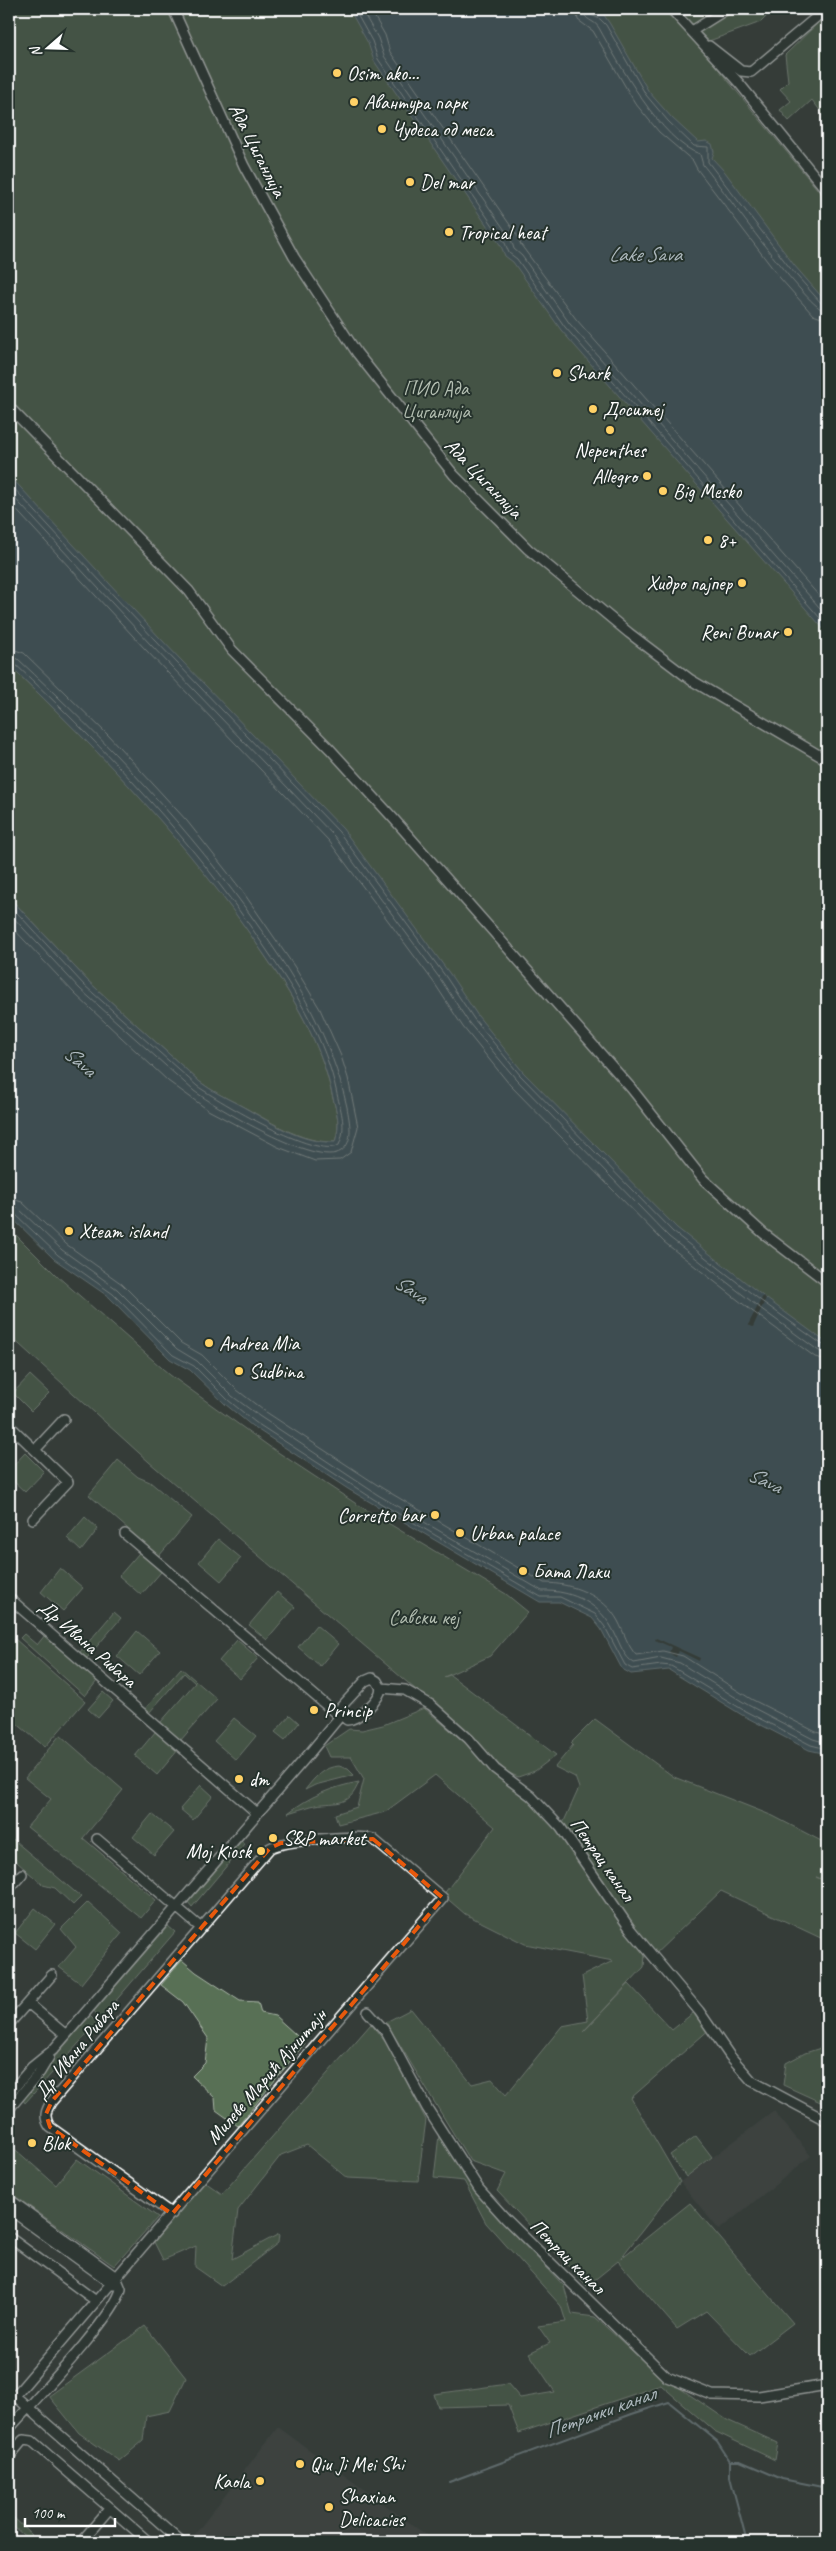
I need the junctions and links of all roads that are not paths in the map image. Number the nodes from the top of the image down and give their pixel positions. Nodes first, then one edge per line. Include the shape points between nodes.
1 (173, 9) edge
2 (671, 9) edge
3 (727, 9) edge
4 (826, 9) edge
5 (692, 31) junction
6 (706, 47) junction
7 (827, 191) edge
8 (9, 407) edge
9 (827, 760) edge
10 (827, 1282) edge
11 (64, 1419) dead end
12 (9, 1425) edge
13 (35, 1450) junction
14 (33, 1519) dead end
15 (125, 1534) dead end
16 (9, 1598) edge
17 (381, 1688) junction
18 (340, 1716) junction
19 (257, 1813) junction
20 (97, 1839) dead end
21 (22, 1874) dead end
22 (9, 1889) edge
23 (443, 1898) joint
24 (176, 1906) junction
25 (201, 1928) junction
26 (52, 1975) dead end
27 (28, 2003) junction
28 (368, 2012) dead end
29 (9, 2024) edge
30 (66, 2035) junction
31 (53, 2050) junction
32 (9, 2094) edge
33 (10, 2106) edge
34 (827, 2121) edge
35 (9, 2199) edge
36 (9, 2210) edge
37 (172, 2214) junction
38 (9, 2237) edge
39 (116, 2282) junction
40 (96, 2301) junction
41 (827, 2385) edge
42 (12, 2399) edge
43 (28, 2407) junction
44 (9, 2429) edge
45 (9, 2457) edge
46 (110, 2508) junction
47 (81, 2542) edge
48 (149, 2542) edge
49 (182, 2542) edge

1 - 9 street, Ада Циганлија via 244,166 299,265 357,353 454,475 528,548 628,633 691,680
2 - 5 street
3 - 5 street
4 - 6 street via 752,72 742,71 722,54
5 - 6 street
6 - 7 street via 764,112
8 - 10 street via 154,554 189,592 232,650 386,811 631,1088 703,1179 763,1233
11 - 13 street
12 - 13 street
13 - 14 street via 68,1482
15 - 18 street
16 - 19 street, Др Ивана Рибара
17 - 18 street via 377,1698 354,1719 346,1720
17 - 18 street, Др Ивана Рибара via 375,1679 365,1681 341,1707
17 - 34 street, Петрац канал via 405,1690 431,1705 469,1739 495,1769 516,1784 561,1828 631,1930 700,2011 730,2056 752,2081
18 - 19 street, Др Ивана Рибара
19 - 24 street, Др Ивана Рибара
20 - 24 street
21 - 22 street
23 - 25 street, Др Ивана Рибара via 378,1842 369,1838 281,1843 270,1848
23 - 37 street, Милеве Марић Ајнштајн
24 - 25 street
24 - 30 street, Др Ивана Рибара
25 - 37 street, Др Ивана Рибара via 52,2101 46,2114 50,2127
26 - 27 street
27 - 29 street
27 - 30 street
28 - 41 street, Петрац канал via 386,2032 427,2108 479,2189 667,2377 712,2394 759,2396
30 - 31 street, Др Ивана Рибара
31 - 32 street, Др Ивана Рибара via 32,2067
31 - 33 street, Др Ивана Рибара via 40,2072
35 - 39 street
36 - 39 street
37 - 39 street, Милеве Марић Ајнштајн
38 - 40 street
39 - 40 street, Милеве Марић Ајнштајн
39 - 43 street, Милеве Марић Ајнштајн via 119,2296 106,2316
40 - 42 street, Милеве Марић Ајнштајн
42 - 43 street
43 - 44 street, Милеве Марић Ајнштајн
43 - 49 street
45 - 46 street via 23,2440 30,2439
46 - 47 street
46 - 48 street

